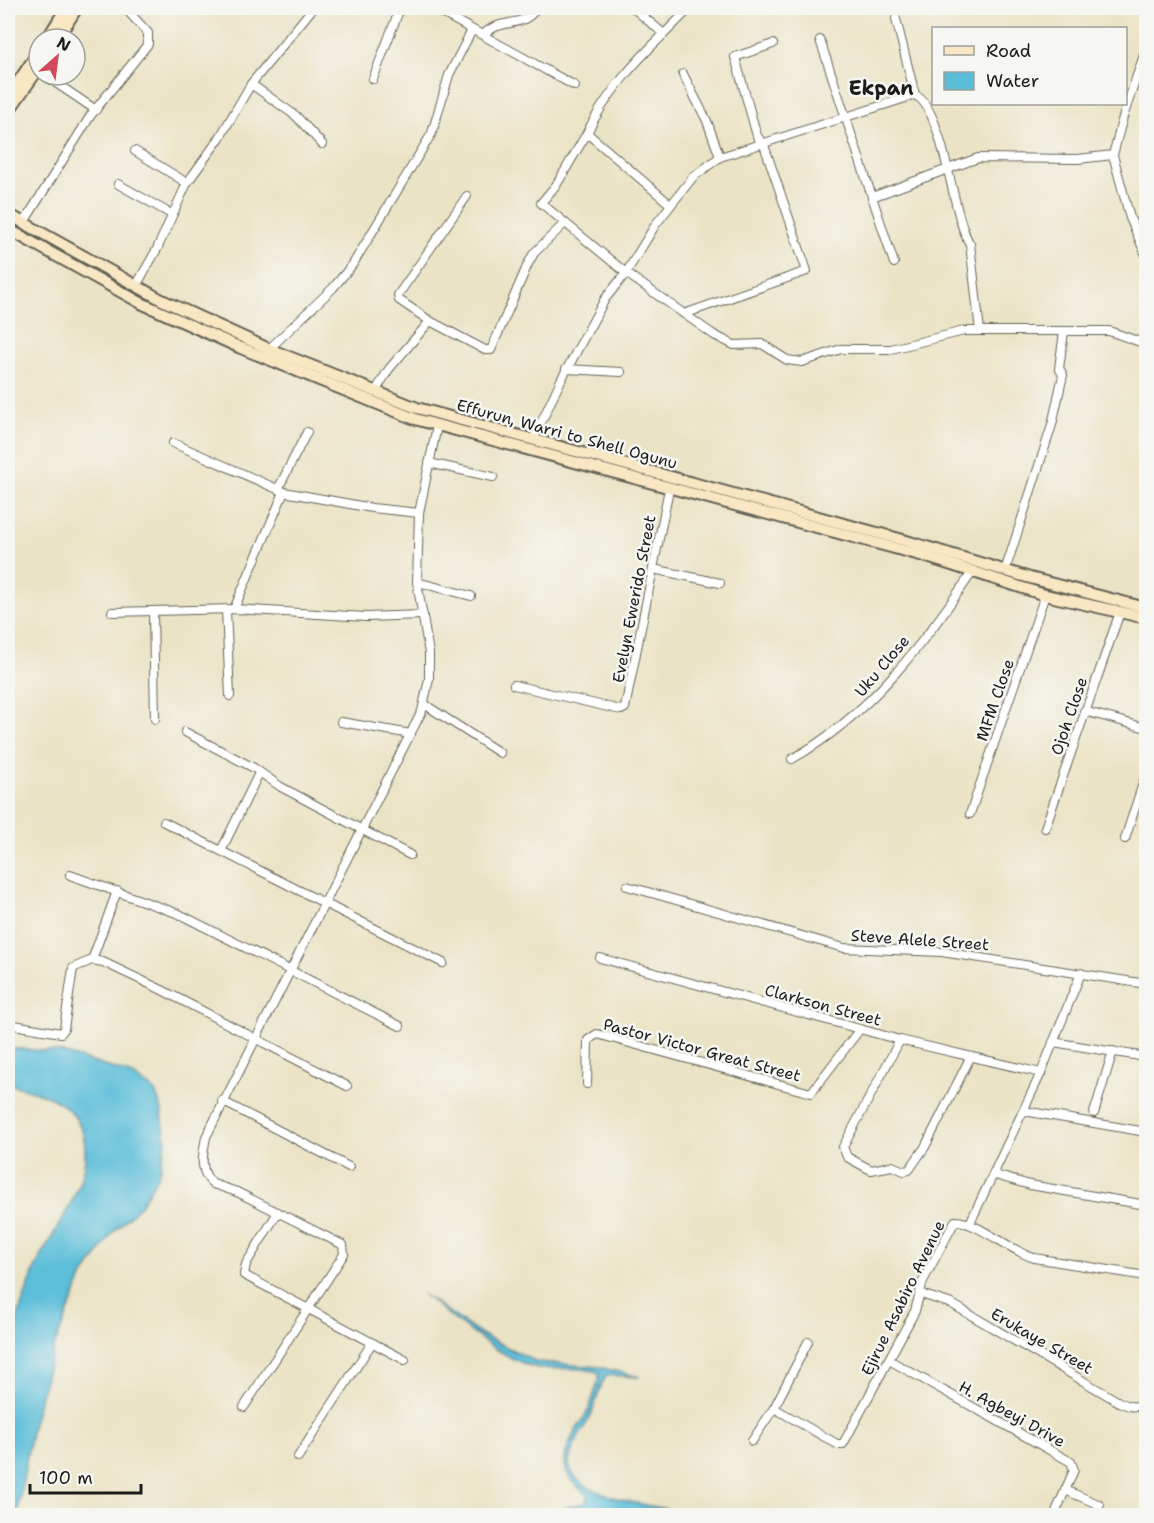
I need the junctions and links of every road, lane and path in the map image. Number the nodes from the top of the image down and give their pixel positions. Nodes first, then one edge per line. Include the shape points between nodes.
1 (66, 8) edge
2 (77, 8) edge
3 (126, 8) edge
4 (313, 8) edge
5 (400, 8) edge
6 (433, 8) edge
7 (536, 8) edge
8 (633, 8) edge
9 (690, 8) edge
10 (896, 19) dead end
11 (54, 27) edge
12 (65, 27) edge
13 (472, 30) junction
14 (664, 34) junction
15 (483, 35) junction
16 (820, 40) dead end
17 (773, 44) dead end
18 (1146, 49) edge
19 (27, 69) edge
20 (683, 74) dead end
21 (373, 79) dead end
22 (251, 84) junction
23 (575, 86) dead end
24 (28, 87) edge
25 (62, 87) edge
26 (915, 95) junction
27 (8, 97) edge
28 (96, 110) junction
29 (8, 112) edge
30 (844, 117) junction
31 (587, 133) junction
32 (322, 144) dead end
33 (764, 145) junction
34 (135, 152) dead end
35 (1113, 155) junction
36 (720, 157) junction
37 (950, 168) junction
38 (187, 183) junction
39 (118, 184) dead end
40 (467, 196) dead end
41 (872, 197) junction
42 (671, 205) junction
43 (8, 214) edge
44 (171, 214) junction
45 (23, 224) junction
46 (564, 224) junction
47 (8, 229) edge
48 (1146, 255) edge
49 (894, 263) dead end
50 (626, 273) junction
51 (136, 286) junction
52 (684, 314) junction
53 (430, 321) junction
54 (980, 331) junction
55 (1064, 332) junction
56 (1146, 344) edge
57 (269, 349) junction
58 (566, 369) junction
59 (621, 372) dead end
60 (375, 392) junction
61 (437, 426) junction
62 (307, 432) dead end
63 (533, 440) junction
64 (172, 443) dead end
65 (429, 463) junction
66 (493, 477) dead end
67 (706, 485) junction
68 (669, 489) junction
69 (281, 491) junction
70 (702, 498) junction
71 (419, 513) junction
72 (653, 569) junction
73 (1005, 570) junction
74 (973, 571) junction
75 (417, 582) junction
76 (720, 583) dead end
77 (1045, 595) junction
78 (471, 596) dead end
79 (1146, 608) edge
80 (230, 610) junction
81 (153, 611) junction
82 (112, 612) dead end
83 (1120, 612) junction
84 (423, 615) junction
85 (1146, 618) edge
86 (514, 685) dead end
87 (230, 696) dead end
88 (424, 704) junction
89 (1084, 711) junction
90 (154, 719) dead end
91 (341, 722) dead end
92 (1146, 728) edge
93 (185, 732) dead end
94 (411, 734) junction
95 (500, 753) dead end
96 (792, 759) dead end
97 (259, 773) junction
98 (1146, 774) edge
99 (970, 814) dead end
100 (164, 822) dead end
101 (1045, 828) dead end
102 (362, 830) junction
103 (1125, 839) dead end
104 (221, 851) junction
105 (410, 855) dead end
106 (70, 875) dead end
107 (627, 886) dead end
108 (117, 891) junction
109 (323, 904) junction
110 (600, 958) dead end
111 (92, 960) junction
112 (443, 963) dead end
113 (288, 971) junction
114 (1081, 973) junction
115 (1146, 984) edge
116 (8, 1024) edge
117 (400, 1026) dead end
118 (860, 1029) junction
119 (254, 1039) junction
120 (900, 1040) junction
121 (1053, 1042) junction
122 (1113, 1051) junction
123 (1146, 1057) edge
124 (970, 1058) junction
125 (1041, 1073) junction
126 (587, 1084) dead end
127 (346, 1086) dead end
128 (222, 1101) junction
129 (1024, 1111) junction
130 (1094, 1113) dead end
131 (1146, 1132) edge
132 (349, 1167) dead end
133 (995, 1175) junction
134 (1146, 1204) edge
135 (278, 1212) junction
136 (970, 1223) junction
137 (1146, 1276) edge
138 (921, 1294) junction
139 (308, 1311) junction
140 (808, 1342) dead end
141 (372, 1343) junction
142 (405, 1360) dead end
143 (889, 1360) junction
144 (1146, 1399) edge
145 (244, 1407) dead end
146 (774, 1408) junction
147 (752, 1441) dead end
148 (298, 1457) dead end
149 (1065, 1490) junction
150 (1100, 1505) dead end
151 (1054, 1515) edge

1 - 11 main road
2 - 12 main road
3 - 28 street via 148,33 148,44
4 - 22 street
5 - 21 street
6 - 13 street
7 - 15 street via 521,21 492,26
8 - 14 street
9 - 14 street
10 - 26 street
13 - 15 street
13 - 57 street via 449,75 432,133 353,264
14 - 31 street via 627,71 599,108
15 - 23 street
16 - 30 street
17 - 33 street via 735,57 757,136
18 - 35 street
19 - 27 main road
20 - 36 street
22 - 32 street via 296,116
22 - 38 street
24 - 29 main road
25 - 28 street
26 - 30 street
26 - 37 street via 925,103
28 - 45 street
30 - 33 street
30 - 41 street
31 - 42 street
31 - 46 street via 541,203
33 - 36 street
33 - 52 street via 807,271
34 - 38 street
35 - 37 street via 1078,159 978,158
35 - 48 street via 1130,218
36 - 42 street via 693,177
37 - 41 street
37 - 54 street via 963,233 970,244
38 - 44 street
39 - 44 street
40 - 53 street via 399,295 399,300
41 - 49 street
42 - 50 street
43 - 45 main road, Effurun, Warri to Shell Ogunu
44 - 51 street
45 - 51 main road, Effurun, Warri to Shell Ogunu
46 - 50 street
46 - 53 street via 534,253 491,350
47 - 61 main road, Effurun, Warri to Shell Ogunu via 161,312
50 - 52 street
50 - 58 street via 605,299
51 - 57 main road, Effurun, Warri to Shell Ogunu
52 - 54 street via 734,345 762,344 795,362 841,349 891,349 964,331
53 - 60 street via 389,369
54 - 55 street
55 - 56 street via 1109,331
55 - 73 street via 1059,368 1063,375 1055,414
57 - 60 main road, Effurun, Warri to Shell Ogunu
58 - 59 street
58 - 63 street
60 - 63 main road, Effurun, Warri to Shell Ogunu via 444,417
61 - 65 street
61 - 68 main road, Effurun, Warri to Shell Ogunu
62 - 69 street
63 - 67 main road, Effurun, Warri to Shell Ogunu
64 - 69 street
65 - 66 street
65 - 71 street
67 - 70 main road
67 - 73 main road, Effurun, Warri to Shell Ogunu
68 - 70 main road, Effurun, Warri to Shell Ogunu
68 - 72 street, Evelyn Ewerido Street
69 - 71 street
69 - 80 street
70 - 74 main road, Effurun, Warri to Shell Ogunu
71 - 75 street
72 - 76 street
72 - 86 street, Evelyn Ewerido Street via 625,708
73 - 79 main road, Effurun, Warri to Shell Ogunu
74 - 77 main road, Effurun, Warri to Shell Ogunu
74 - 96 street, Uku Close via 953,601 863,709 825,741
75 - 78 street
75 - 84 street
77 - 83 main road, Effurun, Warri to Shell Ogunu
77 - 99 street, MFM Close
80 - 81 street
80 - 84 street via 366,617
80 - 87 street
81 - 82 street
81 - 90 street
83 - 85 main road, Effurun, Warri to Shell Ogunu
83 - 89 street, Ojoh Close
84 - 88 street via 429,679
88 - 94 street
88 - 95 street
89 - 92 street
89 - 101 street, Ojoh Close
91 - 94 street
93 - 97 street
94 - 102 street
97 - 102 street
97 - 104 street
98 - 103 street
100 - 104 street
102 - 105 street
102 - 109 street
104 - 109 street
106 - 108 street
107 - 114 street, Steve Alele Street via 844,948 942,952
108 - 111 street
108 - 113 street via 179,914
109 - 112 street
109 - 113 street
110 - 118 street, Clarkson Street
111 - 116 street via 73,968 61,1033
111 - 119 street via 162,990
113 - 117 street
113 - 119 street
114 - 115 street, Steve Alele Street
114 - 121 street, Ejirue Asabiro Avenue
118 - 120 street, Clarkson Street
118 - 126 street, Pastor Victor Great Street via 811,1093 597,1034 588,1040
119 - 127 street
119 - 128 street
120 - 124 street, Clarkson Street
120 - 124 street via 843,1147 847,1157 871,1170 892,1166 909,1170 925,1147
121 - 122 street
121 - 125 street, Ejirue Asabiro Avenue
122 - 123 street
122 - 130 street
124 - 125 street, Clarkson Street
125 - 129 street, Ejirue Asabiro Avenue
128 - 132 street
128 - 135 street via 206,1137 204,1177
129 - 131 street
129 - 133 street, Ejirue Asabiro Avenue
133 - 134 street via 1030,1185
133 - 136 street, Ejirue Asabiro Avenue
135 - 139 street via 243,1272
135 - 139 street via 344,1245 344,1254
136 - 137 street via 1020,1254
136 - 138 street, Ejirue Asabiro Avenue via 955,1221 950,1226 923,1281
138 - 143 street, Ejirue Asabiro Avenue
138 - 144 street, Erukaye Street via 952,1304 1119,1402 1133,1407 1142,1405
139 - 141 street
139 - 145 street
140 - 146 street
141 - 142 street
141 - 148 street
143 - 146 street, Ejirue Asabiro Avenue via 843,1444
143 - 149 street, H. Agbeyi Drive via 1071,1462 1074,1470
146 - 147 street
149 - 150 street
149 - 151 street, H. Agbeyi Drive

